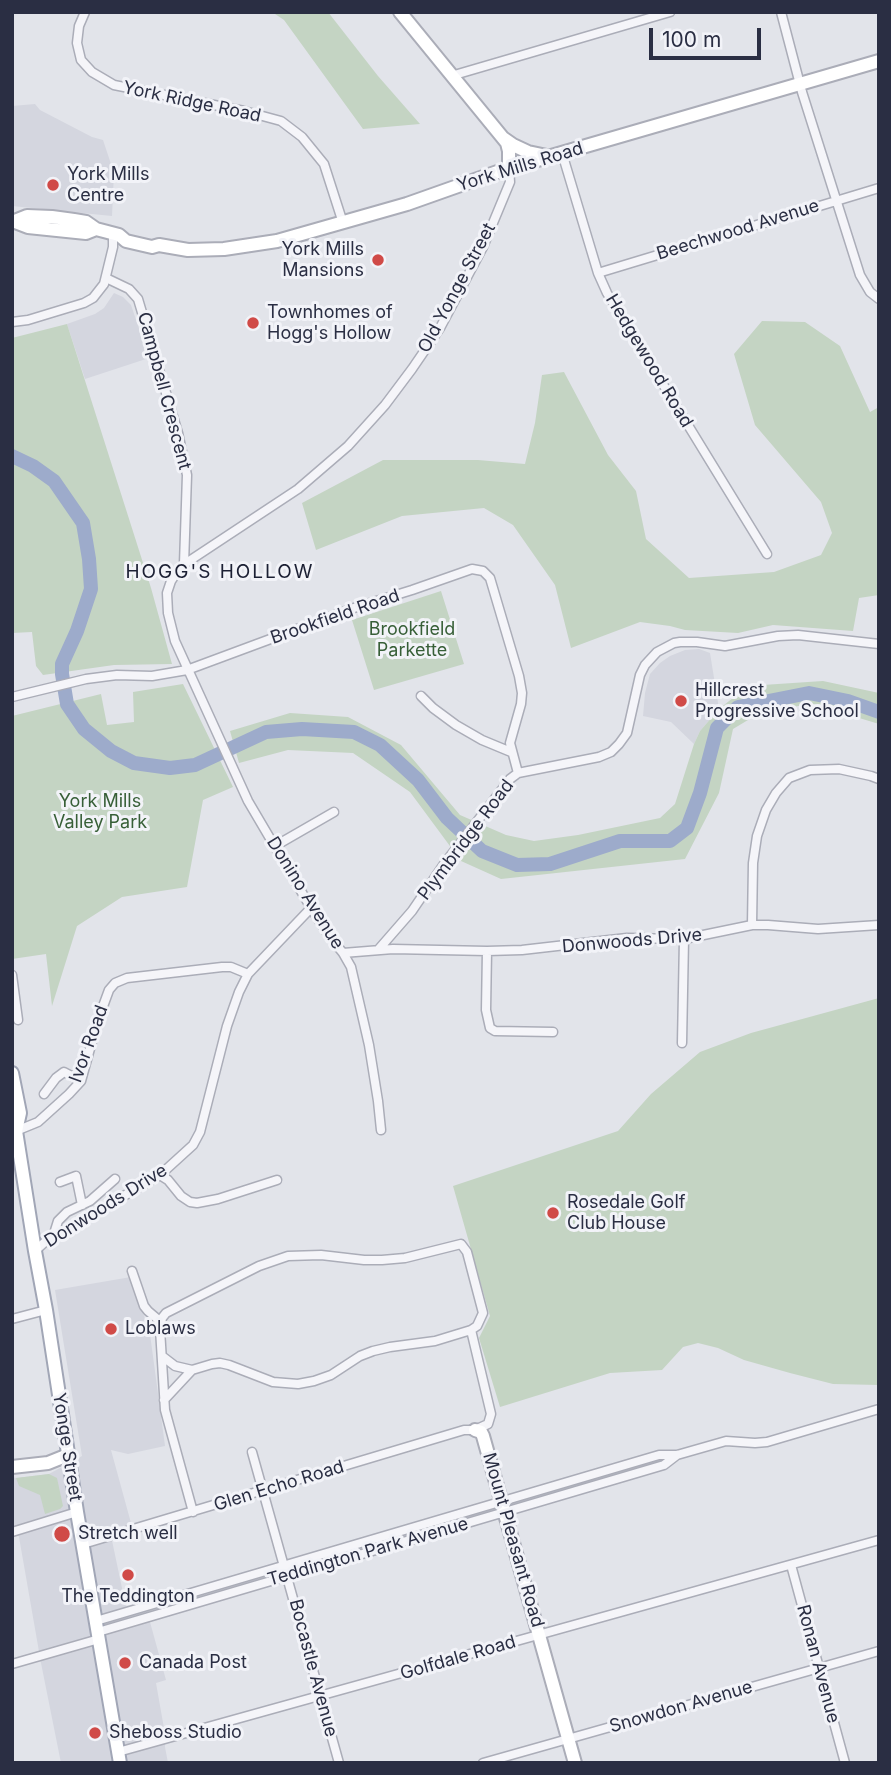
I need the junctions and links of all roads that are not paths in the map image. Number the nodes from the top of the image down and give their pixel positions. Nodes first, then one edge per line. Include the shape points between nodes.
1 (85, 12) edge
2 (400, 12) edge
3 (670, 12) edge
4 (782, 12) edge
5 (879, 61) edge
6 (451, 76) junction
7 (800, 83) junction
8 (497, 133) junction
9 (562, 153) junction
10 (549, 156) junction
11 (506, 169) junction
12 (879, 188) edge
13 (837, 200) junction
14 (14, 222) edge
15 (343, 223) junction
16 (116, 234) junction
17 (598, 273) junction
18 (106, 278) junction
19 (879, 299) edge
20 (12, 322) edge
21 (767, 554) dead end
22 (184, 564) junction
23 (879, 644) edge
24 (187, 670) junction
25 (421, 696) dead end
26 (12, 697) edge
27 (511, 752) junction
28 (518, 773) junction
29 (879, 779) edge
30 (334, 812) dead end
31 (275, 846) junction
32 (311, 908) junction
33 (752, 925) junction
34 (879, 925) edge
35 (684, 939) junction
36 (378, 950) junction
37 (487, 951) junction
38 (343, 953) junction
39 (248, 974) junction
40 (12, 977) edge
41 (18, 1020) dead end
42 (553, 1032) dead end
43 (682, 1043) dead end
44 (12, 1073) edge
45 (80, 1081) junction
46 (44, 1094) dead end
47 (14, 1128) edge
48 (381, 1130) dead end
49 (160, 1175) junction
50 (115, 1179) dead end
51 (276, 1180) dead end
52 (60, 1182) dead end
53 (82, 1205) junction
54 (53, 1237) junction
55 (35, 1251) junction
56 (132, 1271) dead end
57 (47, 1310) junction
58 (12, 1319) edge
59 (161, 1322) junction
60 (471, 1330) junction
61 (162, 1356) junction
62 (192, 1370) junction
63 (164, 1400) junction
64 (879, 1409) edge
65 (475, 1430) junction
66 (252, 1452) dead end
67 (68, 1455) junction
68 (12, 1468) edge
69 (263, 1491) junction
70 (503, 1507) junction
71 (77, 1512) junction
72 (192, 1512) junction
73 (12, 1532) edge
74 (879, 1541) edge
75 (83, 1544) junction
76 (285, 1565) junction
77 (790, 1565) junction
78 (288, 1576) junction
79 (97, 1631) junction
80 (540, 1635) junction
81 (879, 1651) edge
82 (12, 1664) edge
83 (819, 1668) junction
84 (321, 1697) junction
85 (568, 1739) junction
86 (119, 1757) edge
87 (339, 1763) edge
88 (483, 1763) edge
89 (575, 1763) edge
90 (845, 1763) edge

1 - 15 street, York Ridge Road via 77,43 81,60 92,72 114,85 281,121 302,137 324,164
2 - 6 main road
3 - 6 street
4 - 7 street
5 - 7 main road, York Mills Road
6 - 8 main road
7 - 9 main road, York Mills Road
7 - 13 street
8 - 10 main road via 522,149
8 - 11 main road via 509,151
9 - 10 main road, York Mills Road
9 - 17 street, Hedgewood Road
10 - 11 main road, York Mills Road
11 - 15 main road, York Mills Road
11 - 22 street, Old Yonge Street via 510,182 483,247 440,328 384,405 348,446 298,489
12 - 13 street, Beechwood Avenue
13 - 17 street, Beechwood Avenue
13 - 19 street via 860,275
14 - 16 main road, York Mills Road via 28,228 86,233 96,229
15 - 16 main road, York Mills Road via 288,239 225,249 152,247
16 - 18 street
17 - 21 street, Hedgewood Road
18 - 20 street via 99,293 87,302
18 - 22 street, Campbell Crescent via 138,299 178,433 187,475
22 - 24 street, Old Yonge Street via 171,581 167,600 172,632
23 - 28 street, Plymbridge Road via 798,635 725,646 674,643 645,665 627,733 611,752
24 - 26 street, Brookfield Road via 79,680
24 - 27 street, Brookfield Road via 354,608 472,569 483,570 490,578 522,693
24 - 31 street, Donino Avenue via 252,808
25 - 27 street via 456,725
27 - 28 street
28 - 36 street, Plymbridge Road
29 - 33 street via 839,769 810,770 789,778 766,810 757,836
30 - 31 street
31 - 32 street, Donino Avenue
32 - 38 street, Donino Avenue
32 - 39 street, Donwoods Drive
33 - 34 street, Donwoods Drive via 818,929
33 - 35 street, Donwoods Drive
35 - 37 street, Donwoods Drive via 627,938
35 - 43 street
36 - 37 street, Donwoods Drive
36 - 38 street, Donwoods Drive
37 - 42 street via 490,1028
38 - 48 street, Donino Avenue via 351,967 369,1045
39 - 45 street, Ivor Road via 222,967 115,983 101,1011
39 - 49 street, Donwoods Drive via 227,1026 200,1132 193,1145
40 - 41 street
44 - 47 main road, Yonge Street via 20,1113
45 - 46 street via 64,1072
45 - 47 street, Ivor Road via 38,1122
47 - 55 main road, Yonge Street
49 - 51 street via 181,1196 197,1203
49 - 54 street, Donwoods Drive
50 - 53 street
52 - 53 street via 76,1176
53 - 54 street via 58,1221
54 - 55 street, Donwoods Drive
55 - 57 main road, Yonge Street
56 - 59 street via 144,1306
57 - 58 street
57 - 67 main road, Yonge Street
59 - 60 street via 170,1310 280,1258 314,1254 382,1261 461,1244 483,1313
59 - 61 street
60 - 62 street via 373,1351 331,1375 298,1384 266,1380 220,1363
60 - 65 street via 491,1414 488,1424
61 - 62 street via 175,1366
61 - 63 street
62 - 63 street
63 - 72 street
64 - 70 street, Teddington Park Avenue via 767,1442 726,1441 677,1455 664,1465
65 - 69 street, Glen Echo Road
65 - 70 main road, Mount Pleasant Road via 482,1434
66 - 69 street, Bocastle Avenue
67 - 68 main road
67 - 71 main road, Yonge Street
69 - 72 street, Glen Echo Road
69 - 76 street, Bocastle Avenue
70 - 76 street, Teddington Park Avenue
70 - 78 street, Teddington Park Avenue
70 - 80 main road, Mount Pleasant Road
71 - 73 street
71 - 75 main road, Yonge Street
72 - 75 street, Glen Echo Road
74 - 77 street, Golfdale Road
75 - 79 main road, Yonge Street
76 - 78 street, Bocastle Avenue
76 - 79 street, Teddington Park Avenue
77 - 80 street, Golfdale Road
77 - 83 street, Ronan Avenue
78 - 79 street, Teddington Park Avenue
78 - 84 street, Bocastle Avenue
79 - 82 street
79 - 86 main road, Yonge Street
80 - 84 street, Golfdale Road
80 - 85 main road, Mount Pleasant Road
81 - 83 street, Snowdon Avenue
83 - 85 street, Snowdon Avenue
83 - 90 street, Ronan Avenue
84 - 86 street, Golfdale Road
84 - 87 street, Bocastle Avenue
85 - 88 street, Snowdon Avenue
85 - 89 main road, Mount Pleasant Road

